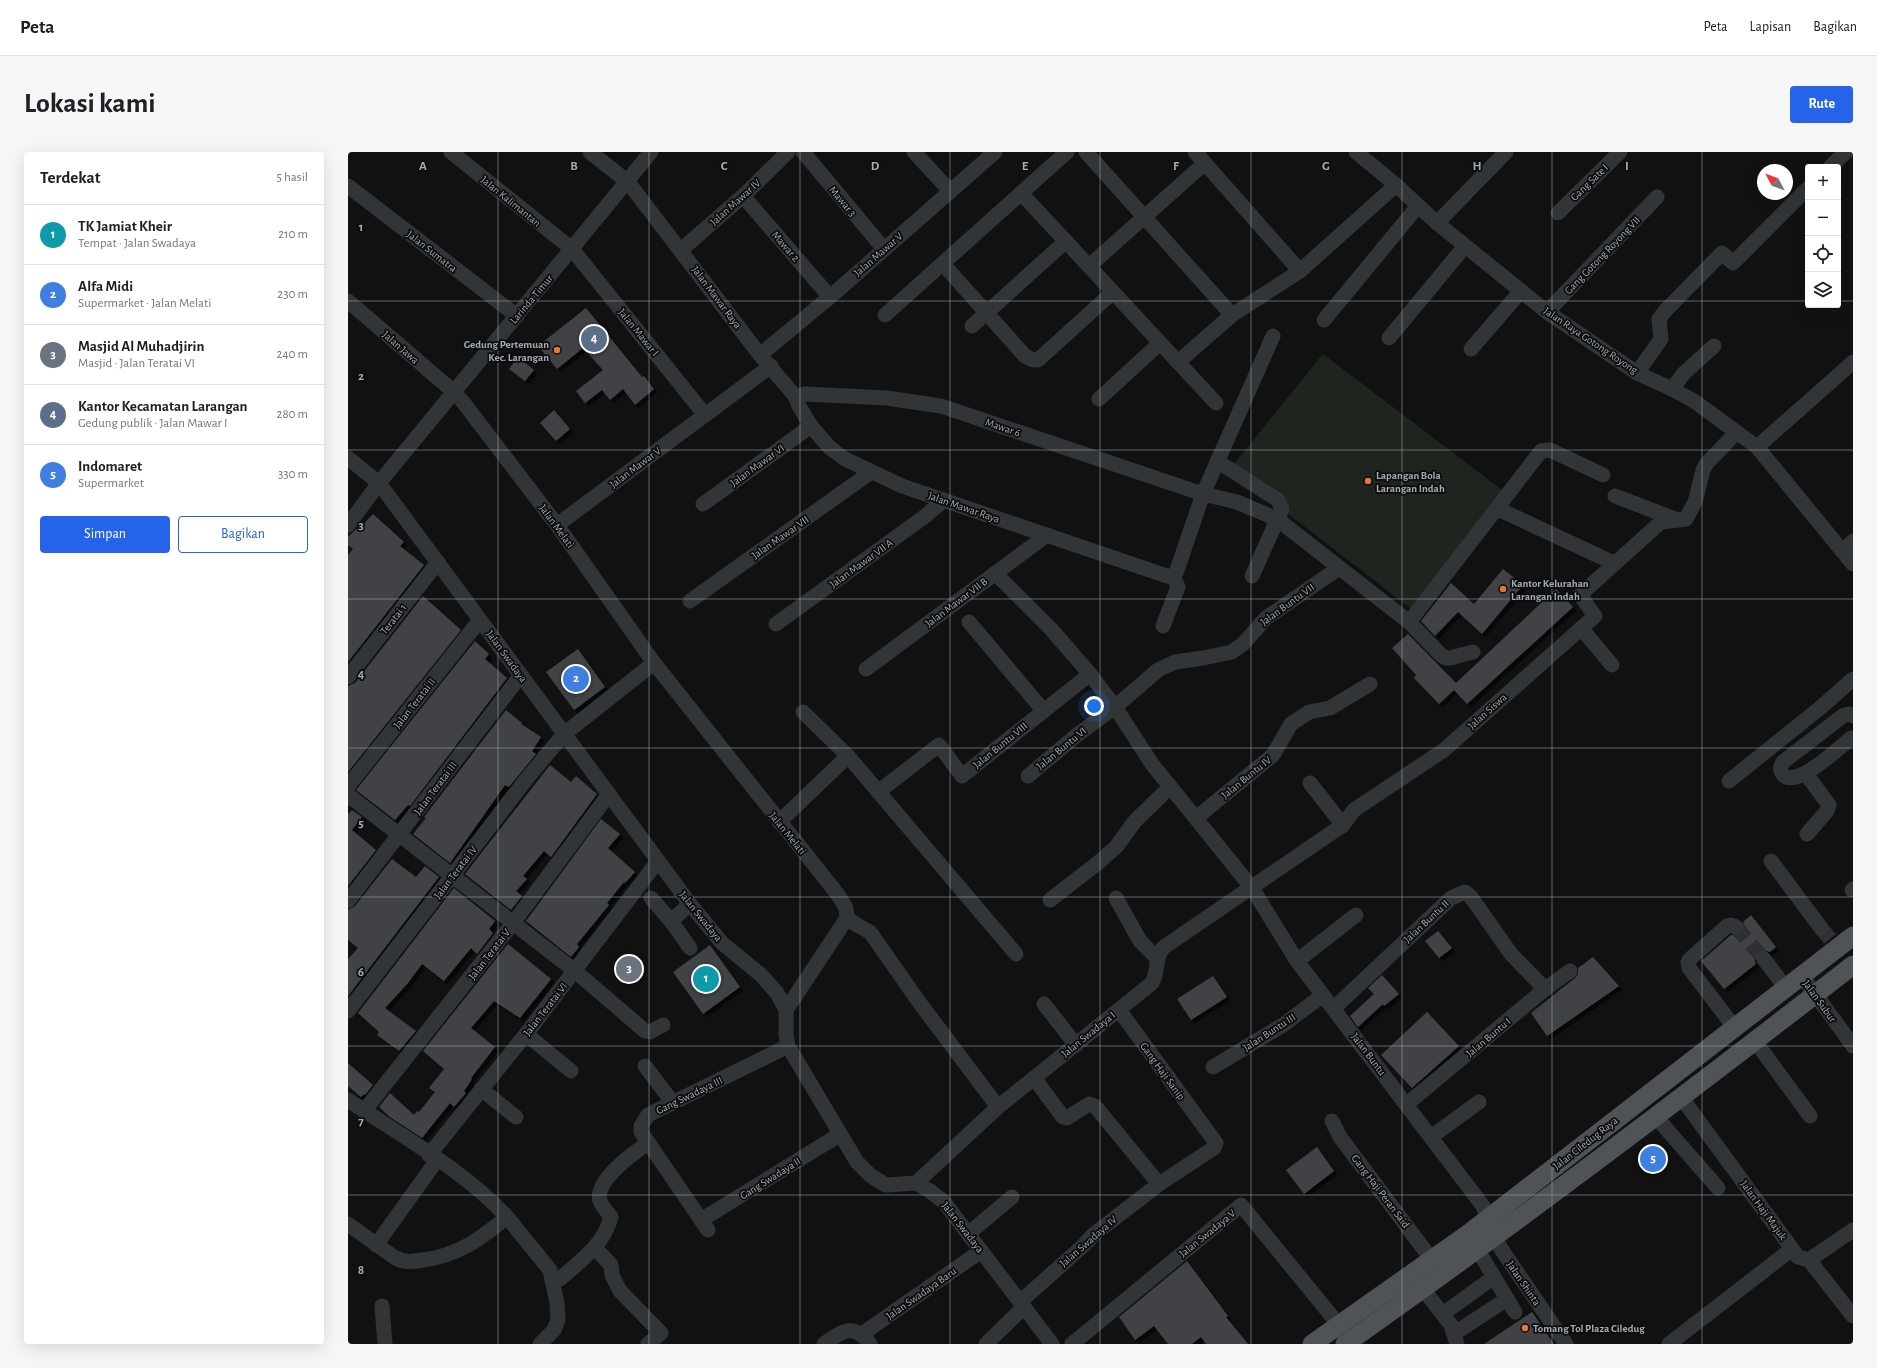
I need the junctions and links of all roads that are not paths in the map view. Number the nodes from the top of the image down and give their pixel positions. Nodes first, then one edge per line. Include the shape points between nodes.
1 (451, 152) edge
2 (590, 152) edge
3 (651, 152) edge
4 (788, 152) edge
5 (803, 152) edge
6 (914, 152) edge
7 (995, 152) edge
8 (1067, 152) edge
9 (1086, 152) edge
10 (1356, 152) edge
11 (1506, 152) edge
12 (1620, 152) edge
13 (1846, 152) edge
14 (1200, 157) edge
15 (1833, 164) edge
16 (628, 182) junction
17 (1396, 185) junction
18 (348, 186) edge
19 (1805, 190) edge
20 (950, 191) junction
21 (1021, 193) junction
22 (742, 196) junction
23 (1657, 198) dead end
24 (1418, 206) junction
25 (1558, 212) dead end
26 (1144, 217) junction
27 (1436, 223) junction
28 (1066, 241) junction
29 (1465, 246) junction
30 (884, 249) junction
31 (572, 250) junction
32 (681, 250) junction
33 (942, 264) junction
34 (1089, 266) junction
35 (1300, 270) junction
36 (1521, 291) junction
37 (1113, 292) junction
38 (830, 297) junction
39 (348, 301) edge
40 (1547, 312) junction
41 (987, 314) junction
42 (886, 315) dead end
43 (1232, 315) junction
44 (517, 316) junction
45 (1324, 320) dead end
46 (972, 326) dead end
47 (1273, 336) dead end
48 (1389, 338) dead end
49 (1160, 343) junction
50 (1714, 346) dead end
51 (1471, 349) dead end
52 (760, 355) junction
53 (1178, 362) junction
54 (1853, 362) edge
55 (771, 366) junction
56 (1637, 373) junction
57 (1672, 388) junction
58 (454, 392) junction
59 (795, 396) junction
60 (1100, 399) dead end
61 (1216, 403) dead end
62 (705, 415) junction
63 (811, 426) junction
64 (1736, 433) junction
65 (1757, 447) junction
66 (348, 458) edge
67 (1217, 461) junction
68 (871, 472) junction
69 (1603, 475) dead end
70 (379, 483) junction
71 (1203, 494) junction
72 (1615, 496) dead end
73 (944, 500) junction
74 (703, 504) dead end
75 (1498, 509) junction
76 (1278, 519) junction
77 (1675, 519) junction
78 (348, 525) edge
79 (557, 525) junction
80 (1047, 535) junction
81 (1848, 546) edge
82 (438, 562) junction
83 (1614, 563) junction
84 (1853, 564) edge
85 (1338, 568) junction
86 (995, 573) junction
87 (1173, 576) junction
88 (1252, 576) dead end
89 (690, 601) dead end
90 (480, 620) junction
91 (969, 622) dead end
92 (1409, 622) junction
93 (776, 624) dead end
94 (1163, 626) dead end
95 (1582, 628) junction
96 (1474, 652) dead end
97 (654, 663) junction
98 (1612, 665) dead end
99 (866, 669) dead end
100 (1090, 674) junction
101 (521, 675) junction
102 (348, 677) edge
103 (1853, 679) edge
104 (1370, 684) dead end
105 (1114, 707) junction
106 (1043, 710) junction
107 (803, 712) dead end
108 (1853, 716) edge
109 (564, 734) junction
110 (1851, 738) dead end
111 (848, 756) junction
112 (1806, 774) junction
113 (1028, 776) dead end
114 (1729, 781) dead end
115 (1310, 783) dead end
116 (348, 786) edge
117 (1170, 787) junction
118 (878, 792) junction
119 (609, 794) junction
120 (348, 795) edge
121 (1196, 818) junction
122 (779, 822) junction
123 (1343, 825) junction
124 (1807, 834) dead end
125 (399, 835) junction
126 (658, 861) junction
127 (1771, 861) dead end
128 (452, 876) junction
129 (1252, 888) junction
130 (651, 898) dead end
131 (1116, 898) dead end
132 (1050, 900) dead end
133 (348, 901) edge
134 (690, 904) junction
135 (1356, 915) dead end
136 (847, 918) junction
137 (671, 922) junction
138 (513, 923) junction
139 (1736, 927) dead end
140 (1853, 936) edge
141 (1830, 939) junction
142 (690, 948) dead end
143 (1016, 954) dead end
144 (1158, 958) junction
145 (1763, 958) tunnel mouth
146 (1297, 961) junction
147 (1853, 965) edge
148 (575, 971) junction
149 (1570, 971) dead end
150 (1802, 976) junction
151 (1786, 988) junction
152 (1545, 989) junction
153 (1323, 995) junction
154 (1815, 995) junction
155 (1044, 1004) dead end
156 (1800, 1007) junction
157 (1334, 1008) junction
158 (786, 1010) junction
159 (1119, 1010) junction
160 (348, 1011) edge
161 (663, 1026) dead end
162 (1735, 1028) junction
163 (526, 1034) junction
164 (1752, 1044) junction
165 (1076, 1045) junction
166 (788, 1046) junction
167 (1853, 1046) edge
168 (645, 1066) dead end
169 (1213, 1067) dead end
170 (571, 1071) dead end
171 (1034, 1078) junction
172 (481, 1089) junction
173 (1681, 1097) junction
174 (348, 1100) edge
175 (1479, 1102) dead end
176 (673, 1103) junction
177 (1406, 1104) junction
178 (998, 1107) junction
179 (364, 1111) junction
180 (1655, 1116) junction
181 (1810, 1116) dead end
182 (516, 1117) dead end
183 (1332, 1121) dead end
184 (839, 1135) junction
185 (1431, 1137) junction
186 (649, 1143) junction
187 (433, 1157) junction
188 (916, 1183) junction
189 (1160, 1184) junction
190 (1718, 1188) dead end
191 (1012, 1197) dead end
192 (507, 1217) junction
193 (1486, 1219) junction
194 (348, 1224) edge
195 (705, 1225) joint
196 (1853, 1230) edge
197 (968, 1234) junction
198 (1493, 1237) junction
199 (1472, 1241) junction
200 (376, 1244) junction
201 (595, 1248) junction
202 (1792, 1249) junction
203 (981, 1251) junction
204 (1432, 1260) junction
205 (1809, 1260) junction
206 (1494, 1277) junction
207 (552, 1281) junction
208 (1423, 1289) junction
209 (1507, 1299) junction
210 (1022, 1304) junction
211 (382, 1306) dead end
212 (1515, 1312) dead end
213 (1444, 1314) junction
214 (1853, 1316) edge
215 (1339, 1325) junction
216 (1456, 1338) edge
217 (866, 1339) edge
218 (386, 1344) edge
219 (540, 1344) edge
220 (648, 1344) edge
221 (824, 1344) edge
222 (986, 1344) edge
223 (1052, 1344) edge
224 (1072, 1344) edge
225 (1312, 1344) edge
226 (1344, 1344) edge
227 (1566, 1344) edge
228 (1668, 1344) edge

1 - 31 street, Jalan Kalimantan
2 - 16 street, Jalan Mawar Raya
3 - 16 street, Larinda Timur
4 - 22 street, Jalan Mawar IV
5 - 30 street, Mawar 3
6 - 20 street
7 - 20 street, Jalan Mawar V
8 - 21 street
9 - 26 street
10 - 17 street, Jalan Raya Gotong Royong
11 - 27 street
12 - 25 street, Gang Sate I
13 - 15 street
14 - 26 street
14 - 35 street
16 - 31 street, Larinda Timur
16 - 32 street, Jalan Mawar Raya
17 - 24 street, Jalan Raya Gotong Royong
17 - 35 street
18 - 44 street, Jalan Sumatra
19 - 56 street via 1733,264 1722,253 1665,311 1660,319 1661,339
20 - 30 street, Jalan Mawar V
21 - 28 street
21 - 33 street
22 - 32 street, Jalan Mawar IV
22 - 38 street, Mawar 2
23 - 40 street, Gang Gotong Royong VII
24 - 27 street, Jalan Raya Gotong Royong
24 - 45 street
26 - 34 street
26 - 43 street
27 - 29 street, Jalan Raya Gotong Royong
28 - 34 street
28 - 41 street
29 - 36 street, Jalan Raya Gotong Royong
29 - 48 street
30 - 38 street, Jalan Mawar V
31 - 44 street, Larinda Timur
31 - 62 street, Jalan Mawar I
32 - 52 street, Jalan Mawar Raya
33 - 41 street
33 - 42 street
34 - 37 street
35 - 43 street
36 - 40 street, Jalan Raya Gotong Royong
36 - 51 street
37 - 41 street via 1038,360 1026,356
37 - 49 street
38 - 52 street, Jalan Mawar V
39 - 58 street, Jalan Jawa
40 - 56 street, Jalan Raya Gotong Royong
41 - 46 street
43 - 53 street
44 - 58 street, Larinda Timur
47 - 67 street
49 - 53 street
49 - 60 street
50 - 57 street via 1684,373
52 - 55 street, Jalan Mawar Raya
53 - 61 street
54 - 65 street
55 - 59 street, Jalan Mawar Raya
55 - 62 street, Jalan Mawar V
56 - 57 street, Jalan Raya Gotong Royong
57 - 64 street, Jalan Raya Gotong Royong via 1694,401
58 - 70 street, Larinda Timur
58 - 79 street, Jalan Melati
59 - 63 street, Jalan Mawar Raya
59 - 71 street, Mawar 6 via 805,394 887,398 941,406
62 - 79 street, Jalan Mawar V
63 - 68 street, Jalan Mawar Raya via 829,447 844,459
63 - 74 street, Jalan Mawar VI
64 - 65 street, Jalan Raya Gotong Royong
64 - 77 street, Jalan Siswa via 1707,463 1695,502 1686,519
65 - 81 street, Jalan Raya Gotong Royong
66 - 70 street, Jalan Swadaya
67 - 71 street
67 - 76 street via 1278,500 1282,509
68 - 73 street, Jalan Mawar Raya
68 - 89 street, Jalan Mawar VII
69 - 75 street via 1550,450 1544,450
70 - 78 street, Larinda Timur
70 - 82 street, Jalan Swadaya
71 - 76 street, Mawar 6 via 1237,502
71 - 87 street
72 - 77 street
73 - 80 street, Jalan Mawar Raya
73 - 93 street, Jalan Mawar VII A
75 - 83 street
75 - 92 street
76 - 85 street, Mawar 6
76 - 88 street
77 - 83 street, Jalan Siswa via 1660,522
79 - 97 street, Jalan Melati
80 - 86 street, Jalan Mawar VII B
80 - 87 street, Jalan Mawar Raya
81 - 84 street, Jalan Raya Gotong Royong
82 - 90 street, Jalan Swadaya
82 - 102 street, Teratai 1
83 - 95 street, Jalan Siswa via 1580,595 1595,616
85 - 92 street, Mawar 6
85 - 105 street, Jalan Buntu VII via 1266,618 1232,652 1175,662 1158,670
86 - 99 street, Jalan Mawar VII B
86 - 100 street, Jalan Buntu via 1051,629
87 - 94 street via 1178,587
90 - 101 street, Jalan Swadaya
90 - 116 street, Jalan Teratai II
91 - 106 street
92 - 96 street, Mawar 6 via 1446,658
95 - 98 street
95 - 123 street, Jalan Siswa via 1444,750 1354,810
97 - 109 street
97 - 122 street, Jalan Melati
100 - 105 street, Jalan Buntu
100 - 106 street, Jalan Buntu VIII
101 - 109 street, Jalan Swadaya
101 - 125 street, Jalan Teratai III
103 - 114 street
104 - 121 street, Jalan Buntu IV via 1330,708 1309,712 1291,724 1273,755
105 - 113 street, Jalan Buntu VI
105 - 117 street, Jalan Buntu
106 - 118 street, Jalan Buntu VIII via 962,776 939,745
107 - 111 street
108 - 112 street via 1844,715 1780,767 1785,777 1790,779
109 - 119 street, Jalan Swadaya
109 - 128 street, Jalan Teratai IV via 528,776
110 - 112 street
111 - 118 street
111 - 122 street
112 - 124 street via 1829,805 1827,811
115 - 123 street
117 - 121 street, Jalan Buntu
117 - 132 street via 1135,821 1116,846
118 - 143 street
119 - 126 street, Jalan Swadaya
119 - 138 street, Jalan Teratai V
120 - 125 street
121 - 129 street, Jalan Buntu
122 - 136 street, Jalan Melati via 839,896 846,908
123 - 129 street, Jalan Siswa
125 - 128 street
125 - 133 street, Jalan Teratai III
126 - 134 street, Jalan Swadaya
126 - 148 street, Jalan Teratai VI
127 - 141 street
128 - 138 street
128 - 160 street, Jalan Teratai IV
129 - 144 street, Jalan Swadaya I via 1164,947
129 - 146 street, Jalan Buntu
130 - 137 street
131 - 144 street via 1140,941
134 - 137 street
134 - 158 street, Jalan Swadaya via 722,943 777,993
135 - 146 street
136 - 158 street
136 - 178 street via 870,932
137 - 142 street
138 - 148 street
138 - 179 street, Jalan Teratai V
139 - 162 street via 1728,926 1688,962 1689,968
140 - 141 main road, Jalan Ciledug Raya
141 - 150 main road, Jalan Ciledug Raya
144 - 159 street, Jalan Swadaya I via 1152,983
145 - 151 street
146 - 153 street, Jalan Buntu
147 - 154 main road, Jalan Ciledug Raya
148 - 161 street via 645,1030 650,1032
148 - 163 street, Jalan Teratai VI
149 - 152 street, Jalan Buntu I
150 - 151 main road, Jalan Ciledug Raya
150 - 154 street, Jalan Subur
151 - 156 main road
151 - 162 main road, Jalan Ciledug Raya
152 - 157 street, Jalan Buntu II via 1511,954 1465,892 1451,898
152 - 177 street, Jalan Buntu I
153 - 157 street, Jalan Buntu
153 - 169 street, Jalan Buntu III via 1283,1024
154 - 156 main road, Jalan Ciledug Raya
154 - 167 street, Jalan Subur
155 - 165 street
156 - 164 main road, Jalan Ciledug Raya
157 - 177 street, Jalan Buntu
158 - 166 street, Jalan Swadaya
159 - 165 street, Jalan Swadaya I
159 - 189 street, Gang Haji Sanip via 1216,1143 1214,1148
162 - 164 main road
162 - 193 main road, Jalan Ciledug Raya
163 - 170 street
163 - 172 street, Jalan Teratai VI
164 - 173 main road, Jalan Ciledug Raya
164 - 181 street
165 - 171 street, Jalan Swadaya I
166 - 176 street, Gang Swadaya III
166 - 184 street, Jalan Swadaya
168 - 176 street
171 - 178 street, Jalan Swadaya I
171 - 189 street via 1063,1117 1067,1118 1089,1104 1095,1106
172 - 182 street
172 - 187 street, Jalan Teratai VI
173 - 180 main road, Jalan Ciledug Raya
173 - 202 street, Jalan Haji Majuk
174 - 179 street
175 - 185 street
176 - 186 street, Gang Swadaya III via 648,1115 644,1121 641,1132
177 - 185 street, Jalan Buntu
178 - 188 street, Jalan Swadaya I
179 - 187 street
180 - 190 street
180 - 198 main road, Jalan Ciledug Raya
183 - 204 street, Gang Haji Peran Said via 1340,1137
184 - 188 street, Jalan Swadaya via 857,1162 871,1176 886,1185
184 - 195 street, Gang Swadaya II
185 - 193 street, Jalan Buntu via 1483,1206
186 - 195 street, Gang Swadaya III
186 - 201 street via 622,1163 601,1186 600,1200 610,1217 608,1229
187 - 192 street via 492,1202
187 - 200 street, Jalan Teratai VI
188 - 197 street, Jalan Swadaya via 930,1190 944,1202
189 - 210 street, Jalan Swadaya IV via 1093,1235
191 - 197 street
192 - 200 street via 456,1253 441,1258 402,1262
192 - 207 street via 550,1270
193 - 198 street, Jalan Shinta
193 - 199 main road, Jalan Ciledug Raya
194 - 200 street
196 - 205 street
197 - 203 street, Jalan Swadaya
198 - 199 main road, Jalan Ciledug Raya
198 - 227 street, Jalan Shinta
199 - 204 main road, Jalan Ciledug Raya
199 - 206 street
199 - 208 main road, Jalan Ciledug Raya
201 - 207 street via 560,1279
201 - 220 street via 611,1265 612,1275 620,1291 661,1333
202 - 205 street, Jalan Haji Majuk via 1798,1257
202 - 228 street
203 - 210 street, Jalan Swadaya
203 - 217 street, Jalan Swadaya Baru
204 - 215 main road, Jalan Ciledug Raya
205 - 214 street, Jalan Haji Majuk
206 - 209 street
206 - 213 street
207 - 219 street via 558,1320 554,1330
208 - 213 street
208 - 226 main road, Jalan Ciledug Raya
209 - 212 street
209 - 216 street
210 - 222 street, Jalan Swadaya IV
210 - 223 street, Jalan Swadaya
211 - 218 street
213 - 216 street
215 - 224 street, Jalan Swadaya V via 1241,1205
215 - 225 main road, Jalan Ciledug Raya
217 - 221 street via 855,1330 841,1332

